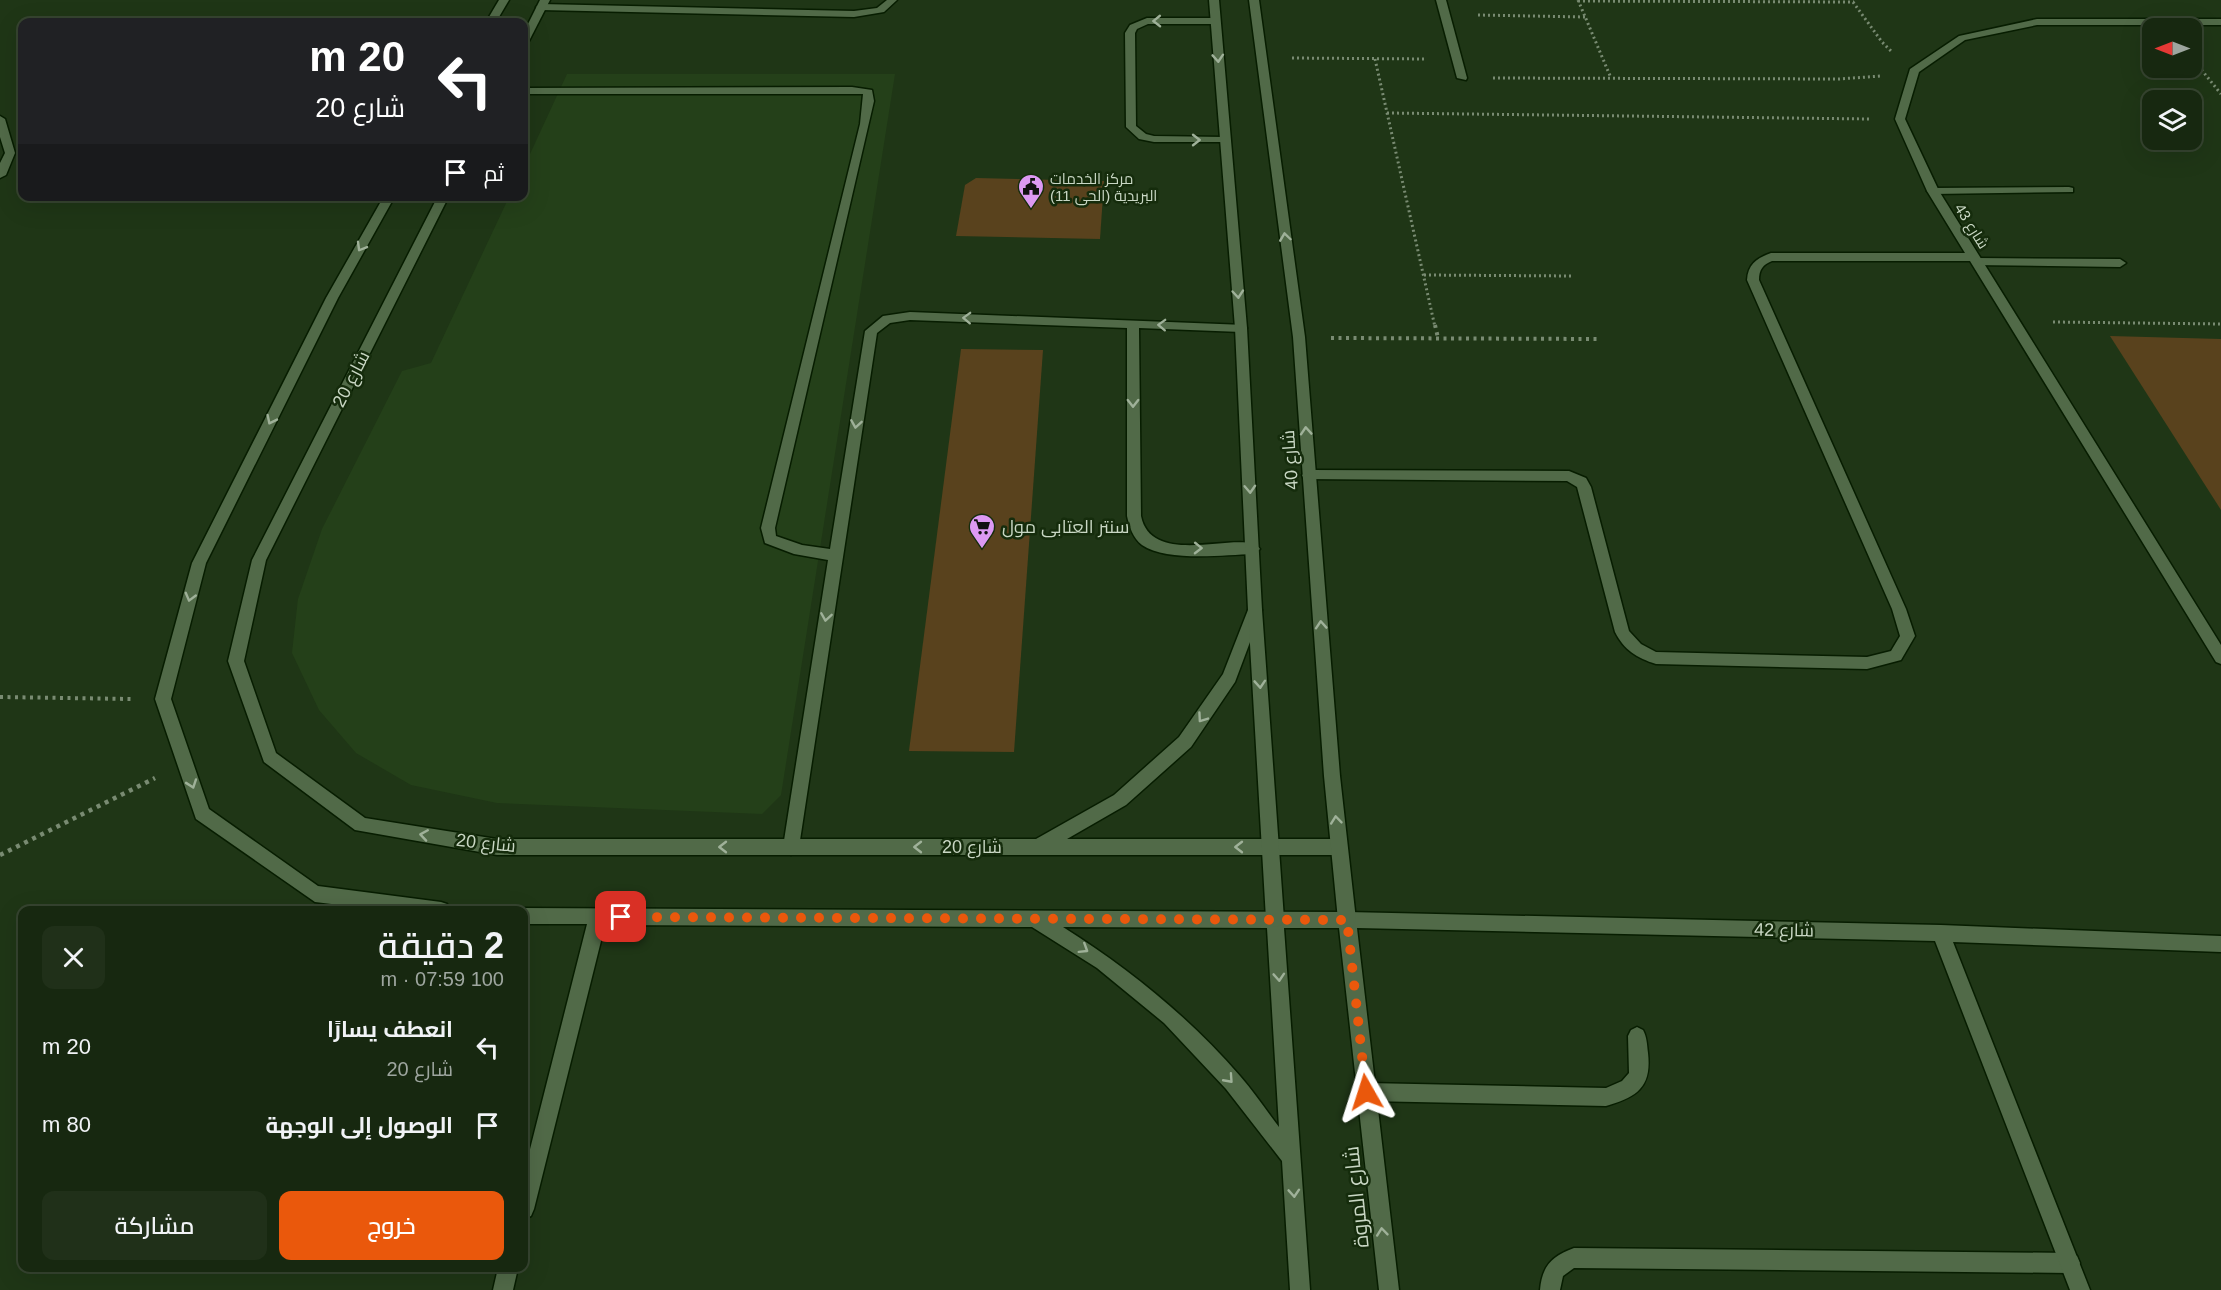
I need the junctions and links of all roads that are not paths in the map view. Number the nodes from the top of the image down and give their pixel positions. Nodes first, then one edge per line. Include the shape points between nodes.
1 (504, 0) edge
2 (892, 0) edge
3 (1214, 0) edge
4 (1254, 0) edge
5 (1441, 0) edge
6 (543, 4) edge
7 (493, 18) edge
8 (1215, 21) junction
9 (2221, 22) edge
10 (528, 33) edge
11 (1462, 78) road end
12 (528, 91) edge
13 (0, 119) edge
14 (1224, 140) junction
15 (0, 175) edge
16 (2069, 190) dead end
17 (1933, 191) junction
18 (387, 201) edge
19 (441, 201) edge
20 (1975, 260) junction
21 (2120, 263) dead end
22 (1133, 323) junction
23 (1241, 328) junction
24 (1310, 476) junction
25 (1253, 549) junction
26 (835, 555) junction
27 (1255, 610) junction
28 (2221, 658) edge
29 (1038, 846) junction
30 (791, 847) junction
31 (1270, 847) junction
32 (1339, 847) junction
33 (410, 906) edge
34 (528, 916) edge
35 (598, 916) junction
36 (1035, 918) junction
37 (1275, 919) junction
38 (1347, 920) junction
39 (1941, 933) junction
40 (2221, 944) edge
41 (1637, 1036) dead end
42 (1366, 1092) junction
43 (1292, 1159) junction
44 (528, 1193) edge
45 (2070, 1263) junction
46 (507, 1272) edge
47 (503, 1290) edge
48 (1300, 1290) edge
49 (1389, 1290) edge
50 (1550, 1290) edge
51 (2080, 1290) edge

1 - 7 street
2 - 6 street via 882,10 854,14
3 - 8 street
24 -> 4 street, شارع 40 via 1299,338
5 - 11 street
6 - 10 street
8 -> 14 street
8 -> 14 street via 1148,21 1132,27 1131,127 1143,137 1154,139
9 - 17 street, شارع 43 via 2037,22 1962,38 1914,71 1900,119
12 - 26 street via 868,92 865,124 768,528 770,539 785,547
13 - 15 street via 10,153
14 -> 23 street
16 - 17 street
17 - 20 street, شارع 43
18 -> 33 street via 332,298 200,563 163,699 202,814 315,894
30 -> 19 street, شارع 20 via 497,847 361,825 270,757 236,661 259,560
20 - 21 street
20 - 24 street via 1771,256 1753,270 1753,280 1902,618 1908,636 1896,656 1867,663 1656,658 1640,653 1628,644 1622,632 1584,487 1576,478
20 - 28 street, شارع 43
23 -> 22 street
22 -> 25 street via 1137,531 1149,543 1167,548
22 -> 26 street via 909,316 887,320 870,331
23 -> 25 street
32 -> 24 street, شارع 40
25 - 27 street
26 -> 30 street
27 -> 29 street via 1230,677 1185,742 1120,800
27 -> 31 street
29 -> 30 street, شارع 20
31 -> 29 street, شارع 20
31 - 32 street, شارع 20
31 - 37 street
32 - 38 street, شارع 40
34 - 35 street
35 - 36 street
35 - 44 street
36 - 37 street
36 -> 43 street via 1103,962 1170,1017 1233,1082
37 - 38 street
37 -> 43 street
38 - 39 street, شارع 42
38 - 42 street, شارع المروة
39 - 40 street, شارع 42
39 - 45 street
41 - 42 street via 1641,1074 1635,1086 1606,1097
49 -> 42 street, شارع المروة
43 -> 48 street
45 - 50 street via 1574,1258 1560,1262 1552,1273
45 - 51 street
46 - 47 street

